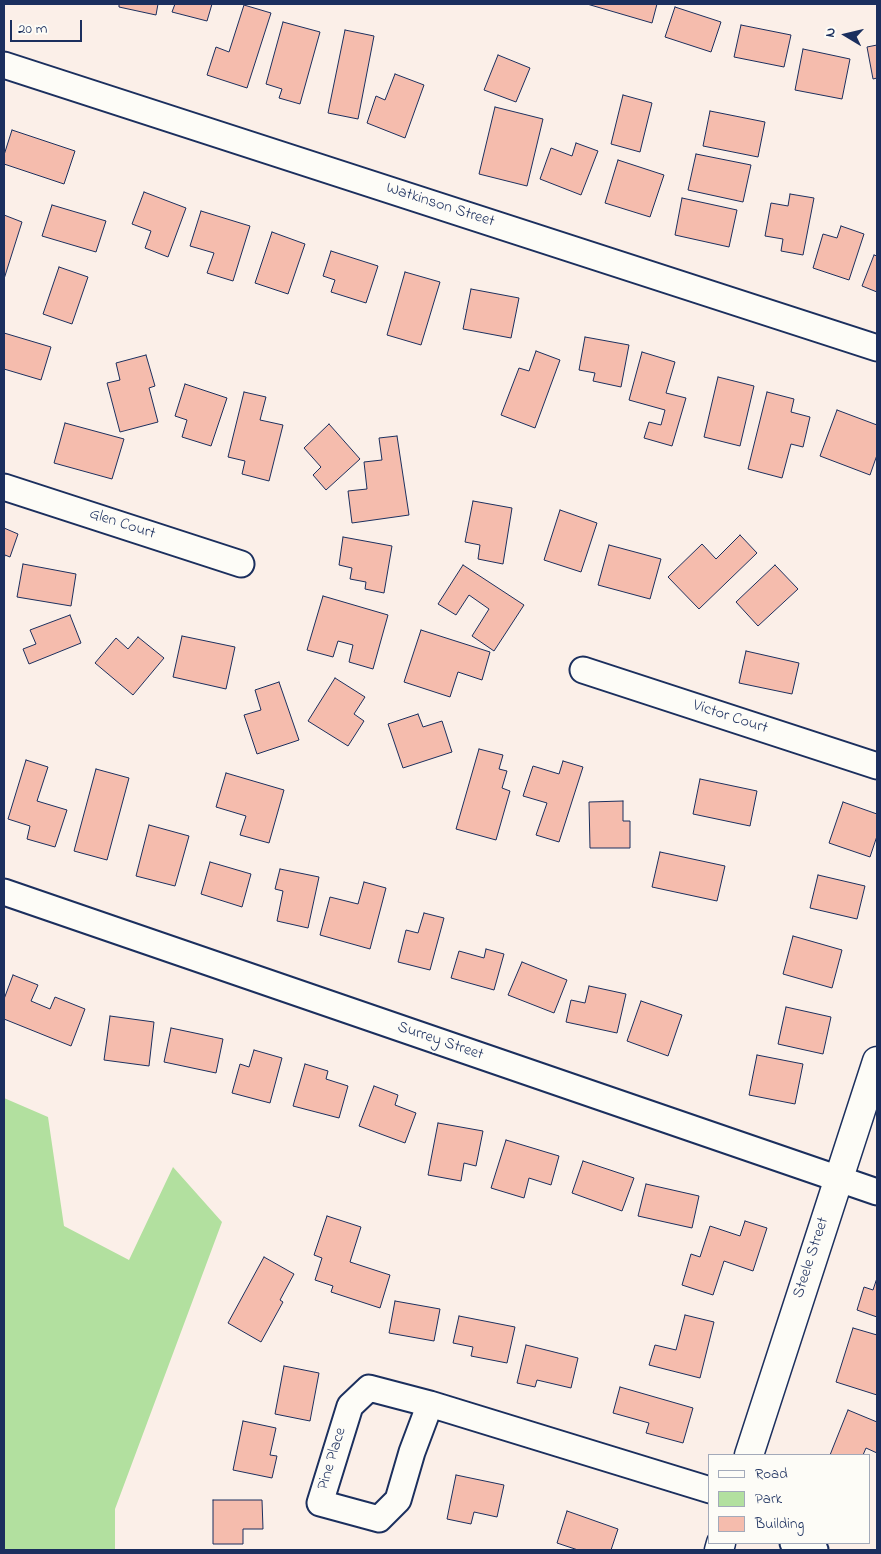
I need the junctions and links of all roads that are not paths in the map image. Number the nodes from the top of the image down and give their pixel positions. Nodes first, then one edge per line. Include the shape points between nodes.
1 (4, 65) edge
2 (877, 348) edge
3 (4, 487) edge
4 (241, 564) dead end
5 (583, 670) dead end
6 (877, 766) edge
7 (4, 892) edge
8 (877, 1061) edge
9 (837, 1179) junction
10 (877, 1192) edge
11 (430, 1404) junction
12 (749, 1454) edge
13 (708, 1489) edge
14 (796, 1544) edge
15 (815, 1550) edge

1 - 2 street, Watkinson Street
3 - 4 street, Glen Court
5 - 6 street, Victor Court
7 - 9 street, Surrey Street
8 - 9 street, Steele Street
9 - 10 street, Surrey Street
9 - 12 street, Steele Street
11 - 11 street, Pine Place via 398,1500 379,1519 320,1503 350,1406 369,1388
11 - 13 street, Pine Place
14 - 15 street

